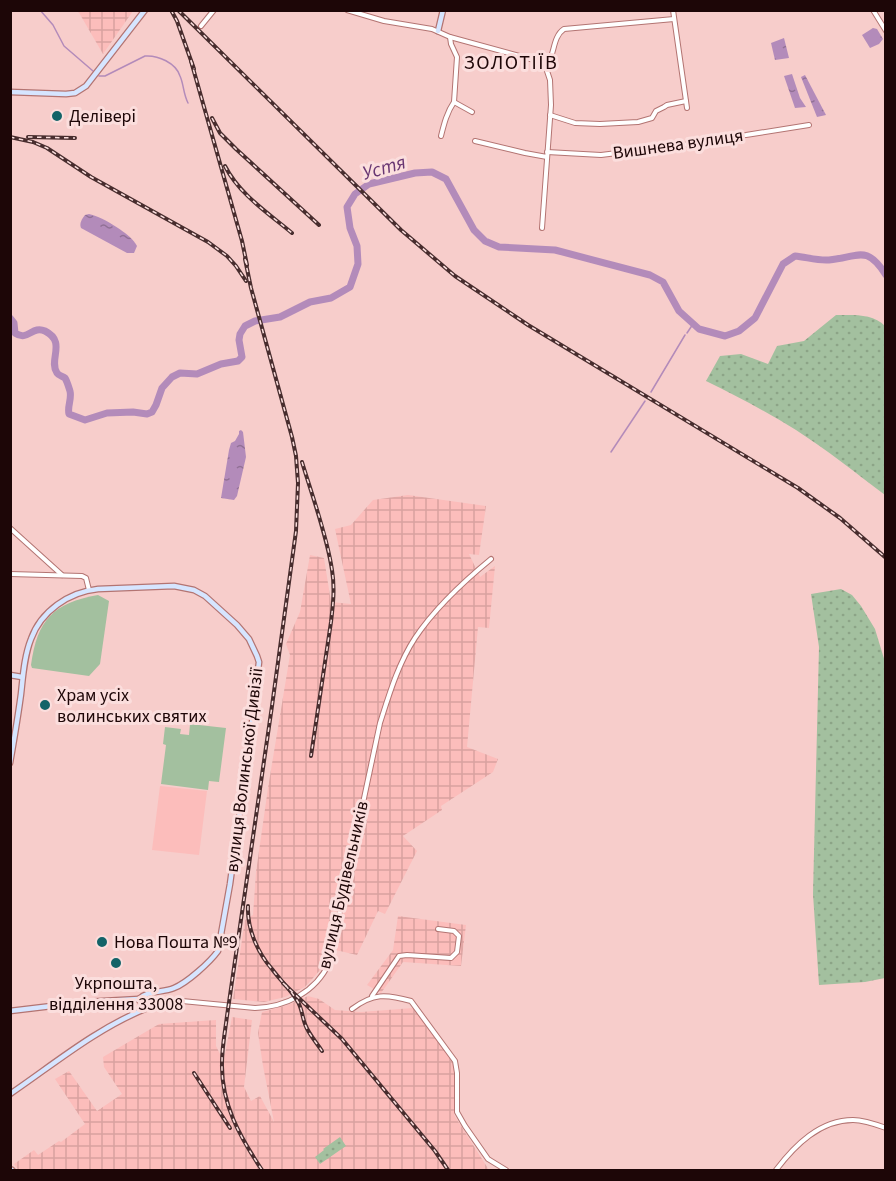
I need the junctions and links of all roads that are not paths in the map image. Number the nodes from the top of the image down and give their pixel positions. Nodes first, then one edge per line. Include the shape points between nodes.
1 (145, 10) edge
2 (214, 10) edge
3 (347, 10) edge
4 (443, 10) edge
5 (673, 10) edge
6 (873, 10) edge
7 (674, 19) junction
8 (201, 26) dead end
9 (438, 31) junction
10 (885, 31) edge
11 (450, 37) junction
12 (546, 67) junction
13 (10, 92) edge
14 (686, 101) junction
15 (454, 102) junction
16 (687, 108) dead end
17 (472, 112) dead end
18 (550, 115) junction
19 (809, 125) dead end
20 (441, 136) dead end
21 (475, 141) dead end
22 (547, 154) junction
23 (542, 228) dead end
24 (10, 528) edge
25 (491, 559) dead end
26 (10, 574) edge
27 (63, 575) junction
28 (89, 590) junction
29 (10, 675) edge
30 (22, 677) junction
31 (10, 764) edge
32 (438, 929) dead end
33 (372, 997) junction
34 (139, 999) junction
35 (145, 1009) junction
36 (352, 1009) dead end
37 (10, 1011) edge
38 (10, 1094) edge
39 (885, 1128) edge
40 (506, 1170) edge
41 (776, 1170) edge

1 - 13 street via 80,90 66,94
2 - 8 street
3 - 9 street
4 - 9 street
5 - 7 street
6 - 10 street
7 - 12 street via 564,29 559,32
7 - 14 street
9 - 11 street
11 - 12 street via 534,60
11 - 15 street via 457,59
12 - 18 street
14 - 16 street
14 - 18 street via 667,105 652,118 638,122 575,123
15 - 17 street
15 - 20 street
18 - 22 street
19 - 22 street, Вишнева вулиця via 601,155
21 - 22 street, Вишнева вулиця
22 - 23 street
24 - 27 street
25 - 35 street, вулиця Будівельників via 454,591 414,639 392,685 380,723 328,963 318,982 290,1001 267,1007 182,1001
26 - 27 street
27 - 28 street via 87,578
28 - 30 street via 65,600 43,618 31,638
28 - 34 street, вулиця Волинської Дивізії via 162,586 194,590 237,625 254,646 259,663 218,951 180,984
29 - 30 street
30 - 31 street
32 - 33 street via 454,931 459,936 457,952 451,958 399,956
33 - 36 street
33 - 40 street via 400,998 417,1007 455,1061 457,1112 488,1159
34 - 35 street
34 - 37 street, вулиця Волинської Дивізії
35 - 38 street, вулиця Будівельників via 125,1017
39 - 41 street via 855,1120 831,1123 800,1142

